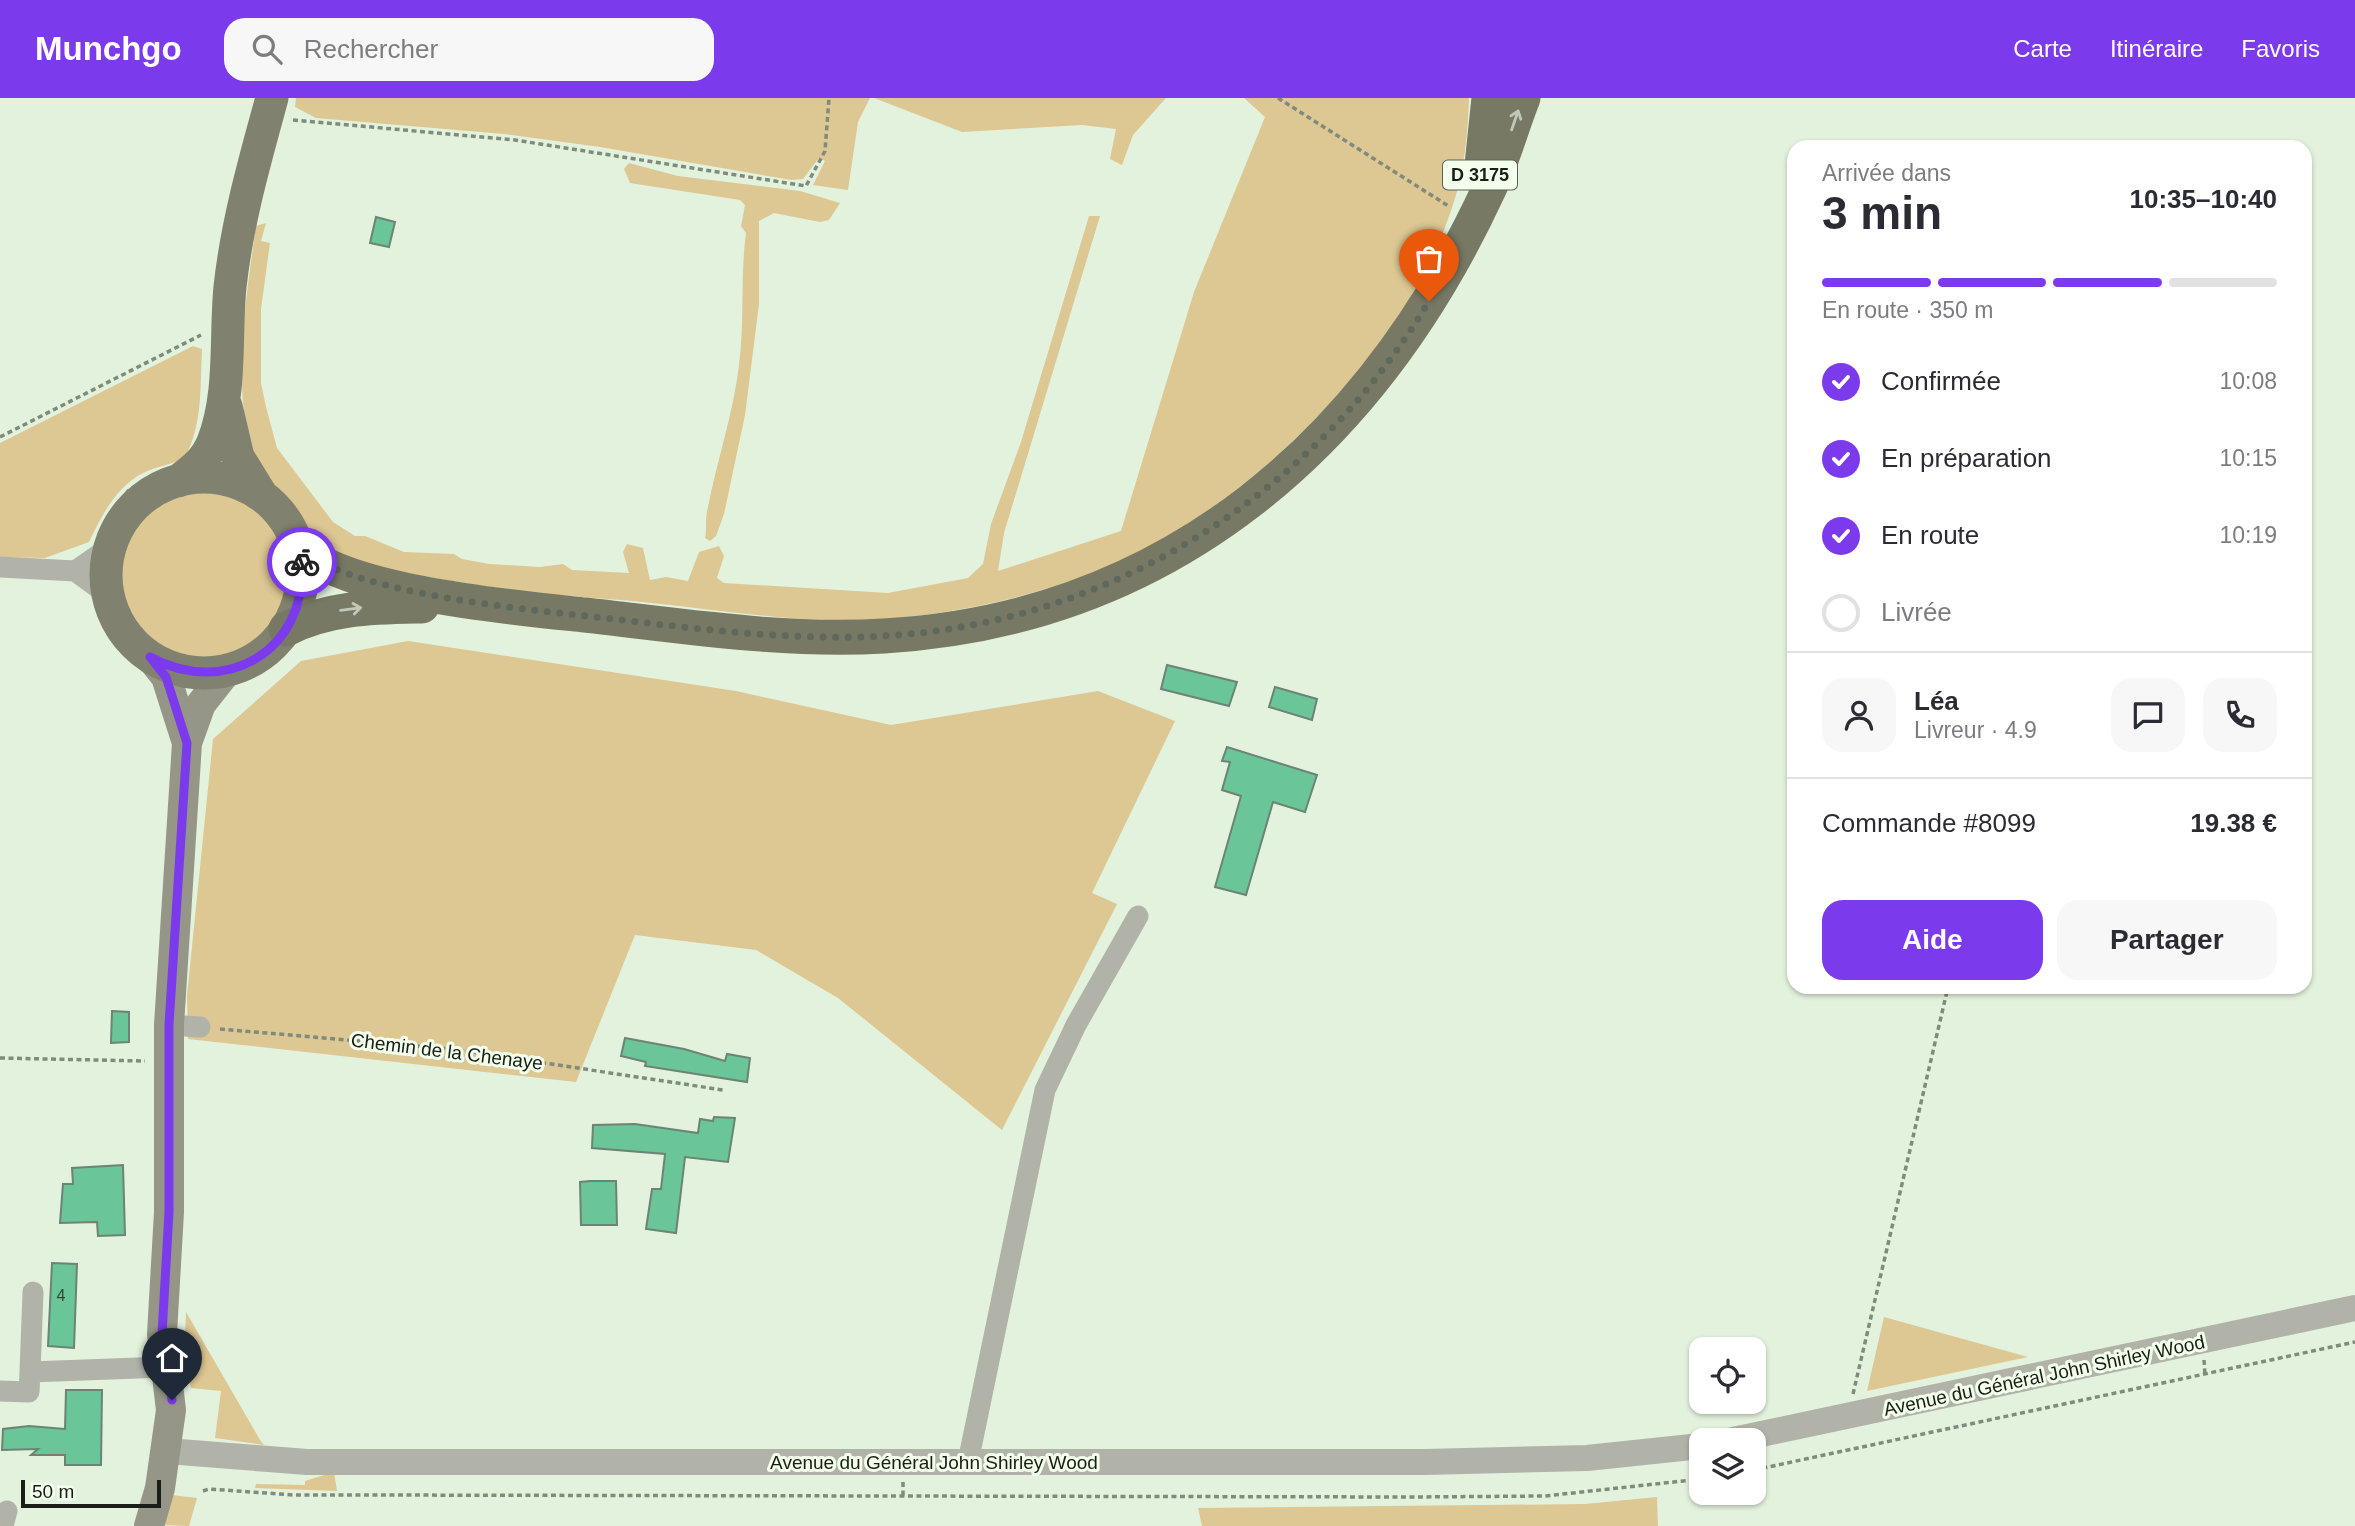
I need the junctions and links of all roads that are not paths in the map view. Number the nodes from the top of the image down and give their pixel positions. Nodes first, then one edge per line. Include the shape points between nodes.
1 (1489, 98) edge
2 (1523, 98) edge
3 (270, 108) edge
4 (1457, 249) junction
5 (224, 397) junction
6 (170, 476) junction
7 (262, 496) junction
8 (105, 540) junction
9 (298, 546) junction
10 (0, 567) edge
11 (75, 571) junction
12 (108, 595) junction
13 (485, 604) junction
14 (286, 629) junction
15 (150, 657) junction
16 (227, 671) junction
17 (187, 743) junction
18 (1138, 916) dead end
19 (169, 1025) junction
20 (200, 1027) road end
21 (33, 1292) dead end
22 (2355, 1308) edge
23 (165, 1367) junction
24 (30, 1372) junction
25 (0, 1391) edge
26 (1766, 1434) edge
27 (1689, 1447) edge
28 (167, 1451) junction
29 (968, 1462) junction
30 (149, 1526) edge

1 - 4 highway, D 3175 via 1486,151
4 -> 2 highway via 1490,189
3 - 5 main road via 238,231
4 - 13 highway, D 3175 via 1420,317 1379,376 1302,460 1186,545 1089,592 970,625 855,637 712,629
5 - 6 main road via 206,456
5 - 7 main road via 238,457
6 - 7 main road via 230,481
6 - 8 main road
7 - 9 main road via 284,519
8 - 11 street
8 - 12 main road
9 - 13 highway, D 3175 via 339,572
9 - 14 main road via 300,598
10 - 11 street
11 - 12 street
12 - 15 main road via 123,630
14 -> 13 highway, D 3175 via 323,613 353,608
14 - 16 main road via 261,656
15 - 16 main road via 187,672
15 - 17 main road via 166,677
16 - 17 main road via 201,704
17 - 19 main road
18 - 29 street via 1045,1090
19 - 20 street
19 - 23 main road
21 - 24 street
22 - 26 street, Avenue du Général John Shirley Wood
23 - 24 street
23 - 28 main road via 172,1400
24 - 25 street via 29,1392
27 - 29 street, Avenue du Général John Shirley Wood via 1499,1461
28 - 29 street, Avenue du Général John Shirley Wood via 307,1462
28 - 30 main road

